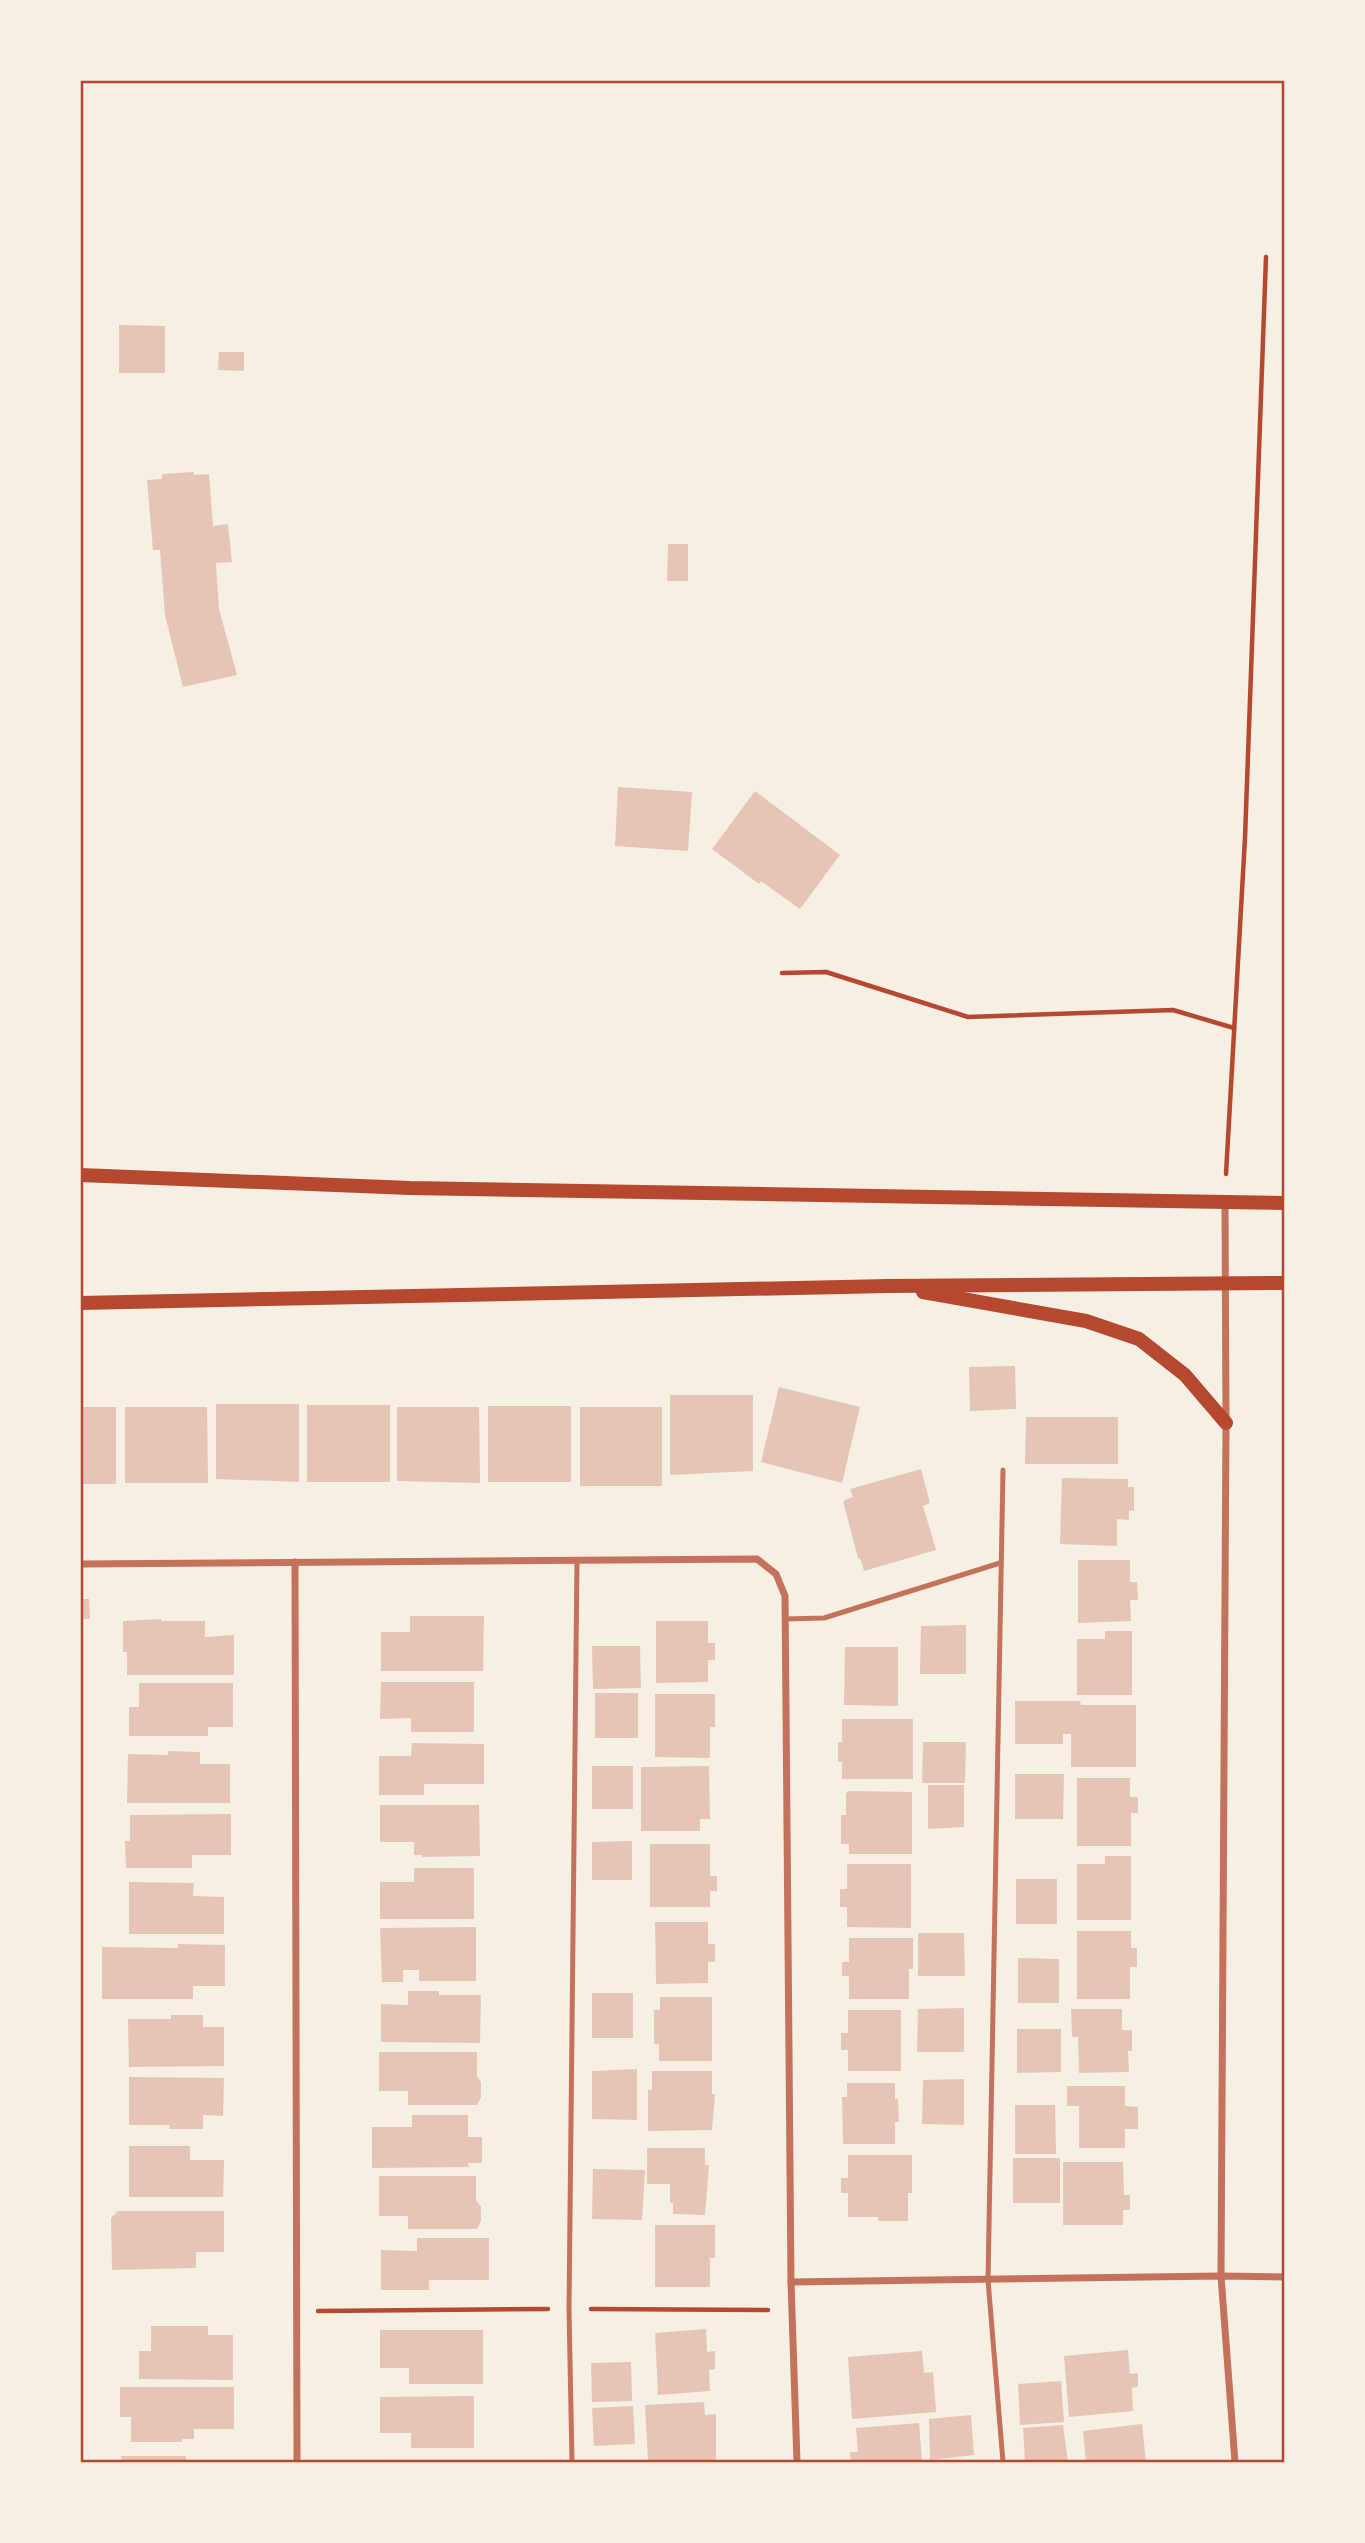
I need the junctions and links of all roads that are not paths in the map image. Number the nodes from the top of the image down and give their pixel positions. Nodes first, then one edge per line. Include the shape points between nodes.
1 (80, 1175) edge
2 (1225, 1203) junction
3 (1284, 1203) edge
4 (1225, 1283) junction
5 (1284, 1283) edge
6 (887, 1286) junction
7 (80, 1303) edge
8 (1226, 1423) junction
9 (1003, 1470) dead end
10 (577, 1560) junction
11 (295, 1562) junction
12 (1000, 1563) junction
13 (80, 1564) edge
14 (785, 1619) junction
15 (1221, 2276) junction
16 (1284, 2277) edge
17 (988, 2280) junction
18 (791, 2282) junction
19 (296, 2462) edge
20 (572, 2462) edge
21 (797, 2462) edge
22 (1003, 2462) edge
23 (1235, 2462) edge

1 - 2 main road via 424,1188
2 - 3 main road
2 - 4 street
4 - 5 main road
4 - 6 main road
4 - 8 street
6 - 7 main road
6 - 8 main road via 1086,1321 1139,1339 1185,1375
8 - 15 street
9 - 12 lane
10 - 11 street
10 - 14 street via 757,1559 776,1574 785,1596
10 - 20 lane via 569,2309
11 - 13 street
11 - 19 street
12 - 14 lane via 824,1618
12 - 17 lane
14 - 18 street
15 - 16 street
15 - 17 street
15 - 23 street
17 - 18 street
17 - 22 lane
18 - 21 street

